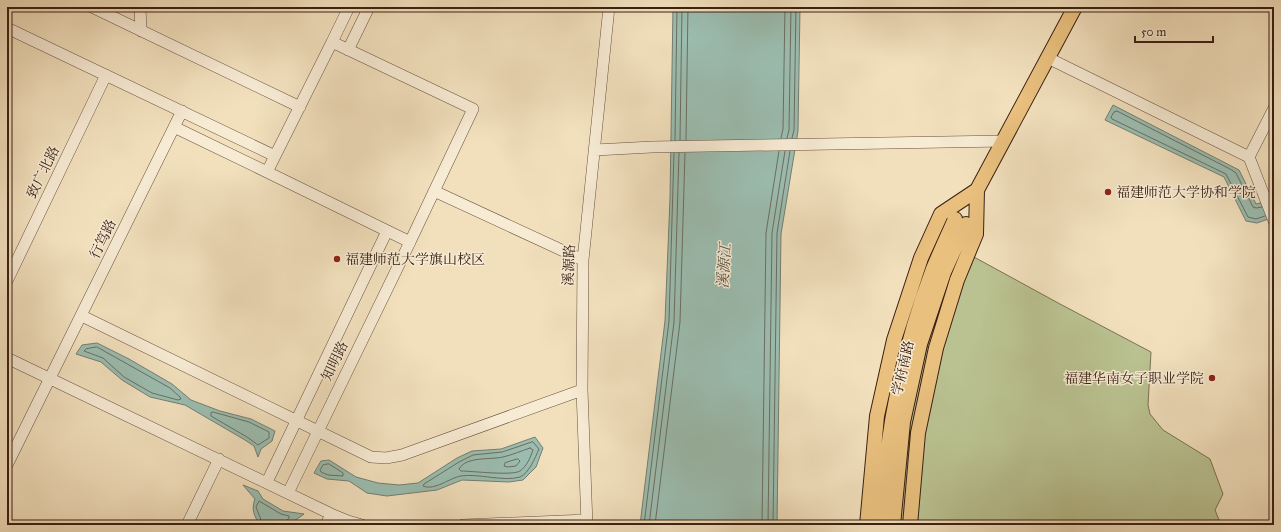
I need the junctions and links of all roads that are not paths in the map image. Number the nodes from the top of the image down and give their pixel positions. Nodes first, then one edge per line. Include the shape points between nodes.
1 (92, 7) edge
2 (140, 7) edge
3 (349, 7) edge
4 (369, 7) edge
5 (609, 7) edge
6 (1075, 7) edge
7 (7, 28) edge
8 (141, 31) junction
9 (332, 42) junction
10 (348, 50) junction
11 (1048, 58) junction
12 (106, 75) junction
13 (300, 107) junction
14 (1274, 108) edge
15 (182, 111) junction
16 (174, 127) junction
17 (1004, 141) junction
18 (595, 150) junction
19 (275, 156) junction
20 (1249, 157) junction
21 (267, 172) junction
22 (977, 190) junction
23 (434, 191) junction
24 (1274, 221) edge
25 (387, 231) junction
26 (410, 242) junction
27 (583, 260) junction
28 (7, 281) edge
29 (82, 316) junction
30 (7, 358) edge
31 (50, 379) junction
32 (582, 390) junction
33 (297, 420) junction
34 (318, 431) junction
35 (219, 459) junction
36 (7, 466) edge
37 (267, 482) junction
38 (288, 493) junction
39 (331, 514) junction
40 (587, 522) edge
41 (187, 525) edge
42 (326, 525) edge
43 (362, 525) edge
44 (463, 525) edge
45 (867, 525) edge
46 (881, 525) edge
47 (893, 525) edge
48 (910, 525) edge

1 - 8 street
2 - 8 street
3 - 9 street
4 - 10 street
5 - 18 street, 溪源路
6 - 11 main road
7 - 12 street
8 - 13 street
9 - 10 street
9 - 13 street
10 - 23 street, 知明路 via 472,109
11 - 17 main road
11 - 20 street
12 - 15 street
12 - 28 street, 致广北路
13 - 19 street
14 - 20 street
15 - 16 street, 行笃路
15 - 19 street
16 - 21 street
16 - 29 street, 行笃路
17 - 18 street
17 - 22 main road
18 - 27 street, 溪源路
19 - 21 street
20 - 24 street
21 - 25 street
22 - 45 main road via 941,214 921,258 894,340 877,416
22 - 48 main road via 976,234 957,280 936,348 918,433
23 - 26 street, 知明路
23 - 27 street
25 - 26 street
25 - 33 street, 知明路
26 - 34 street, 知明路
27 - 32 street, 溪源路
29 - 31 street, 行笃路
29 - 33 street
30 - 31 street
31 - 35 street
31 - 36 street, 行笃路
32 - 34 street via 402,455 386,458 371,457
32 - 40 street, 溪源路
33 - 34 street
33 - 37 street, 知明路
34 - 38 street, 知明路
35 - 37 street
35 - 41 street
37 - 38 street
38 - 39 street
39 - 42 street
39 - 43 street
40 - 44 street
46 - 47 main road, 学府南路 via 892,419 909,342 933,269 960,221 920,344 902,422

